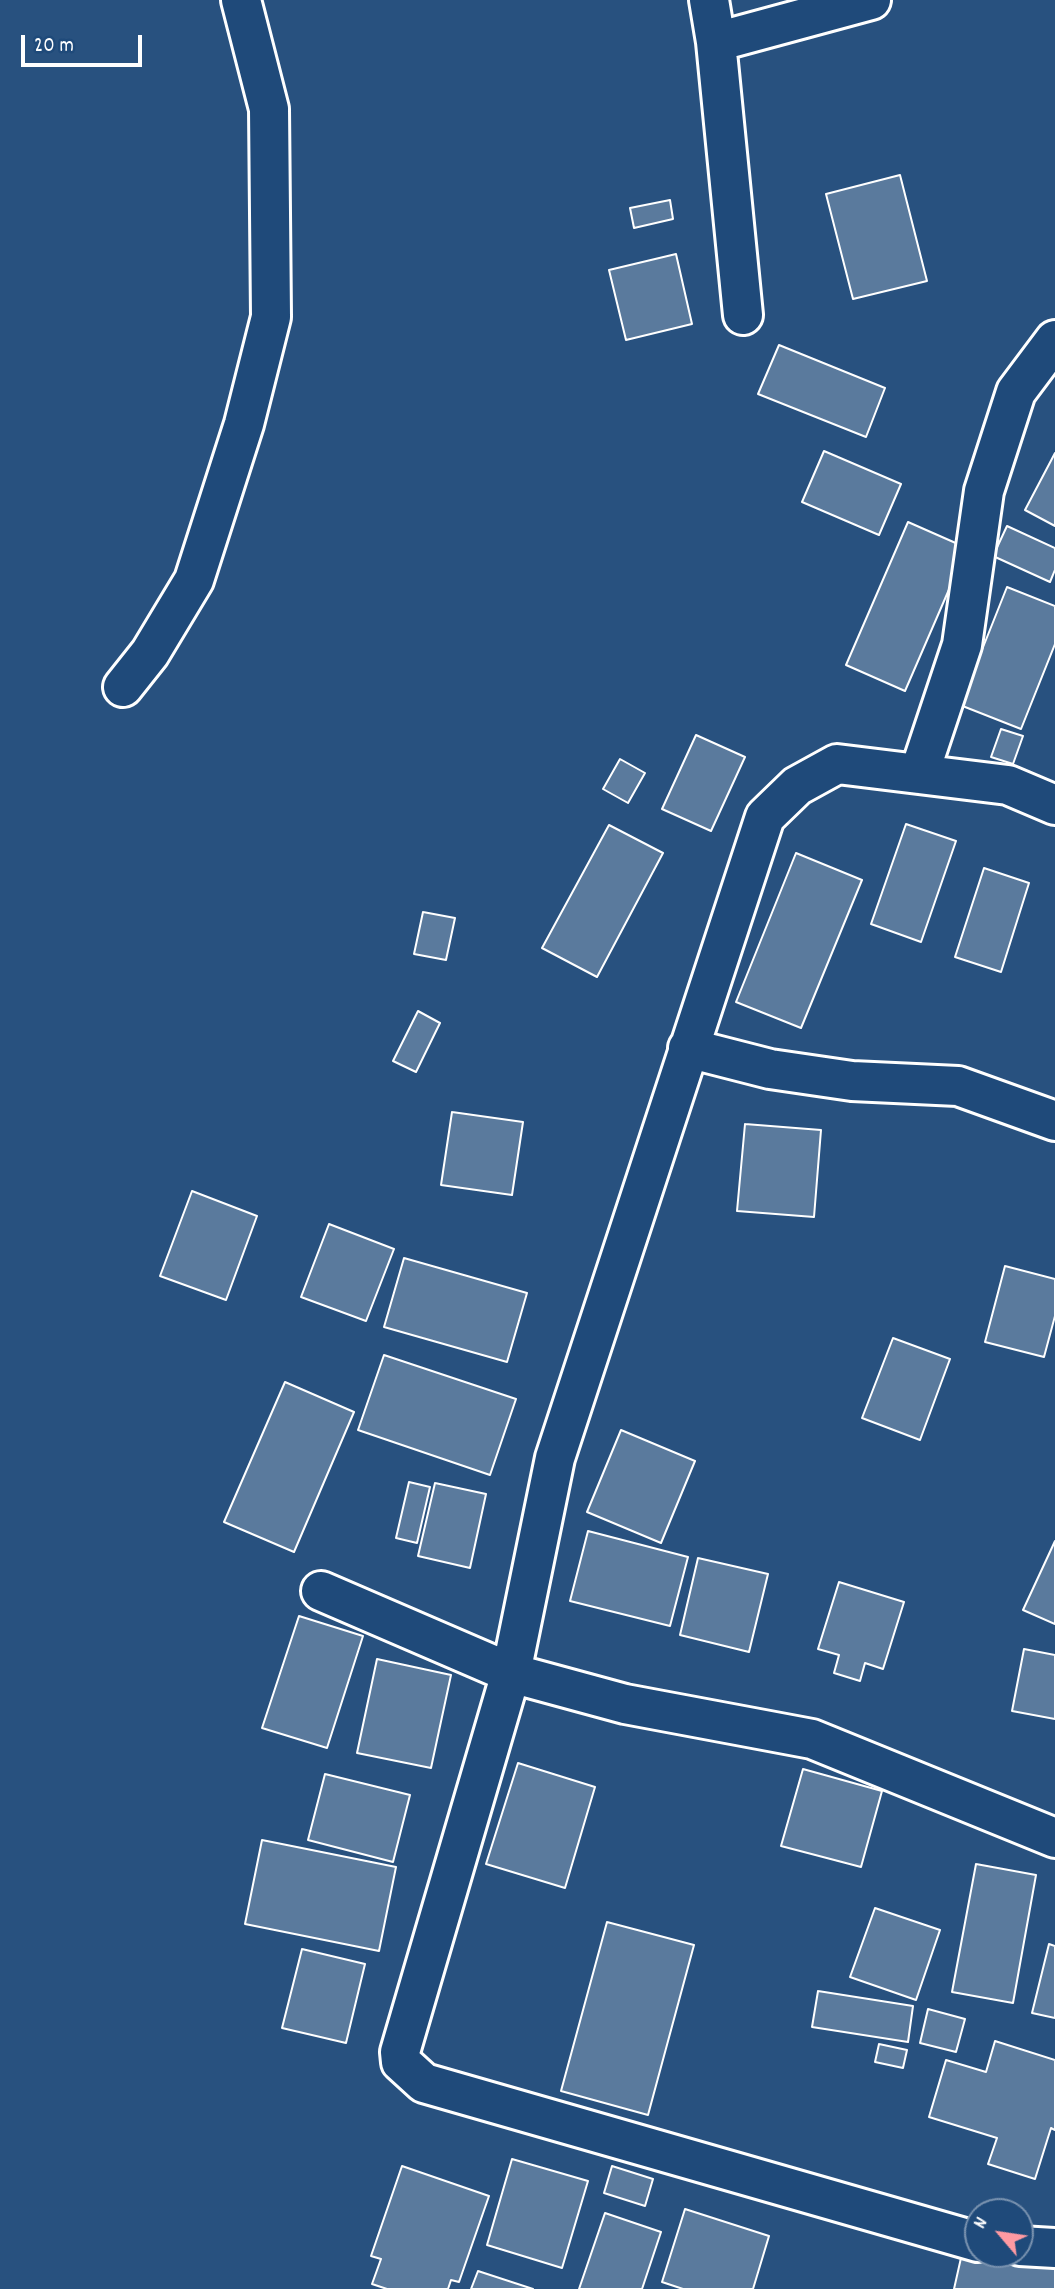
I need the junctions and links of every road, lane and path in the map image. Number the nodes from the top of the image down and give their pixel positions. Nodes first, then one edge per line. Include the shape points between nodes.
1 (241, 0) edge
2 (709, 0) edge
3 (871, 0) edge
4 (716, 41) junction
5 (743, 315) dead end
6 (1055, 340) edge
7 (123, 687) dead end
8 (919, 774) junction
9 (1055, 805) edge
10 (688, 1048) junction
11 (1055, 1121) edge
12 (321, 1591) dead end
13 (511, 1673) junction
14 (1055, 1838) edge
15 (964, 2238) edge
16 (1034, 2247) edge
17 (1055, 2248) edge

1 - 7 street via 269,109 271,317 244,424 194,580 150,653
2 - 4 street
3 - 4 street
4 - 5 street
6 - 8 street via 1016,393 984,491 962,645
8 - 9 street via 1007,785
8 - 10 street via 837,764 797,786 765,817
10 - 11 street via 769,1069 852,1081 958,1086
10 - 13 street via 555,1458
12 - 13 street
13 - 14 street via 625,1704 812,1739
13 - 15 street via 400,2052 401,2062 424,2083
16 - 17 street

